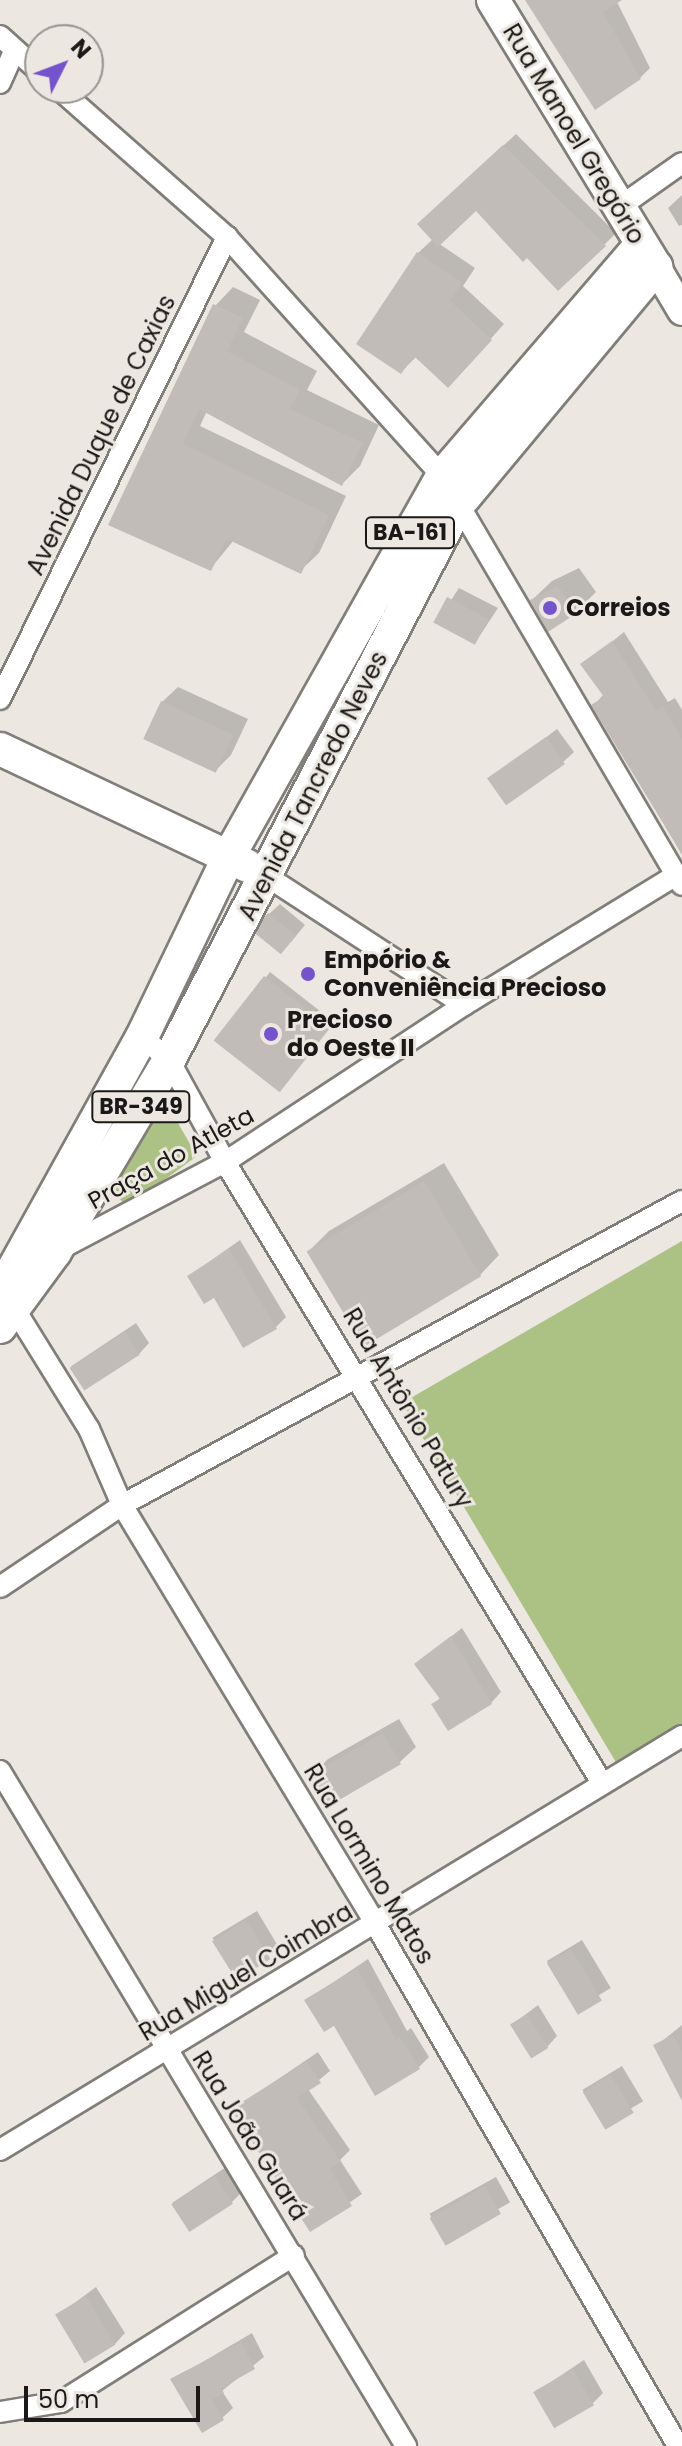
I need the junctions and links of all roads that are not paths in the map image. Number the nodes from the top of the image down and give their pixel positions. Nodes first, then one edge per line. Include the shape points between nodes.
1 (493, 0) edge
2 (8, 43) edge
3 (24, 58) edge
4 (0, 83) edge
5 (76, 104) edge
6 (682, 163) edge
7 (618, 208) junction
8 (227, 237) junction
9 (648, 256) junction
10 (682, 311) edge
11 (442, 476) junction
12 (458, 505) junction
13 (0, 699) edge
14 (0, 749) edge
15 (229, 856) junction
16 (268, 877) junction
17 (679, 880) edge
18 (464, 1005) junction
19 (142, 1037) junction
20 (169, 1060) junction
21 (225, 1162) junction
22 (682, 1201) edge
23 (55, 1252) junction
24 (3, 1301) edge
25 (359, 1377) junction
26 (122, 1505) junction
27 (0, 1587) edge
28 (682, 1736) edge
29 (0, 1771) edge
30 (602, 1783) junction
31 (376, 1925) junction
32 (166, 2049) junction
33 (0, 2150) edge
34 (294, 2255) junction
35 (0, 2412) edge
36 (406, 2446) edge
37 (678, 2446) edge

1 - 7 main road, Rua Manoel Gregório
2 - 3 street
2 - 4 street
5 - 8 street
6 - 7 street
7 - 9 main road, Rua Manoel Gregório
8 - 11 street
8 - 13 street, Avenida Duque de Caxias
9 - 10 street
9 - 11 main road, Avenida Tancredo Neves / BA-161
9 - 12 main road, Avenida Tancredo Neves / BA-161
11 - 12 street
11 - 15 main road, Avenida Tancredo Neves / BA-161
12 - 16 main road, Avenida Tancredo Neves / BA-161
12 - 17 street
14 - 15 main road
15 - 16 main road
15 - 19 main road, Avenida Tancredo Neves / BR-349
16 - 18 street
16 - 20 main road, Avenida Tancredo Neves / BR-349
17 - 18 street, Praça do Atleta
18 - 21 street, Praça do Atleta
19 - 20 street
19 - 24 main road, Avenida Tancredo Neves / BR-349
20 - 21 street, Rua Antônio Patury
20 - 23 main road, Avenida Tancredo Neves / BR-349
21 - 23 street, Praça do Atleta
21 - 25 street, Rua Antônio Patury
22 - 25 street
23 - 24 main road, Avenida Tancredo Neves / BR-349
24 - 26 street, Rua Lormino Matos via 89,1429
25 - 26 street
25 - 30 street, Rua Antônio Patury
26 - 27 street
26 - 31 street, Rua Lormino Matos
28 - 30 street, Rua Miguel Coimbra
29 - 32 street, Rua João Guará
30 - 31 street, Rua Miguel Coimbra
31 - 32 street, Rua Miguel Coimbra
31 - 37 street, Rua Lormino Matos
32 - 33 street, Rua Miguel Coimbra
32 - 34 street, Rua João Guará
34 - 35 street via 61,2402
34 - 36 street, Rua João Guará

